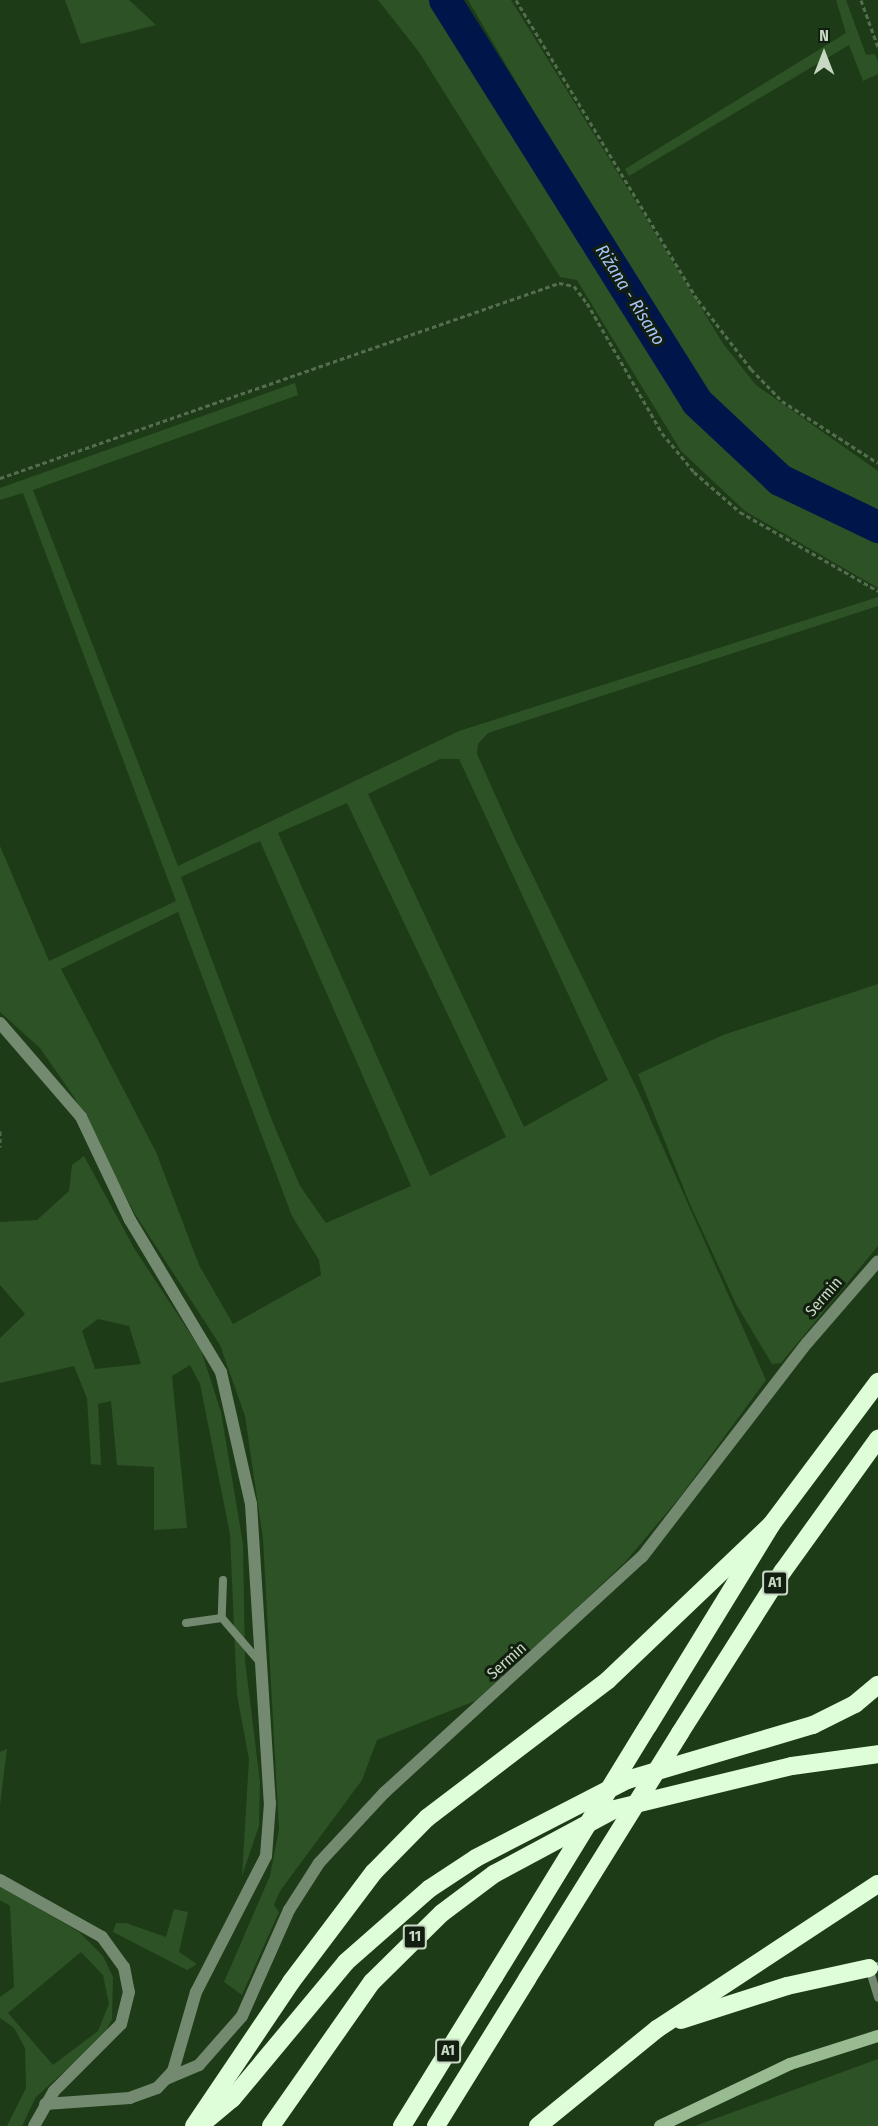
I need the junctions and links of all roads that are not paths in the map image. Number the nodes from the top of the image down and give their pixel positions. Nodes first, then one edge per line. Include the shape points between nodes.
1 (0, 1023) edge
2 (878, 1261) edge
3 (878, 1383) edge
4 (878, 1439) edge
5 (771, 1524) junction
6 (223, 1580) dead end
7 (222, 1618) junction
8 (186, 1623) dead end
9 (258, 1660) junction
10 (878, 1685) edge
11 (878, 1754) edge
12 (0, 1880) edge
13 (878, 1884) edge
14 (873, 1967) edge
15 (878, 1998) edge
16 (657, 2029) junction
17 (878, 2036) edge
18 (165, 2079) junction
19 (45, 2104) junction
20 (34, 2126) edge
21 (197, 2126) edge
22 (271, 2126) edge
23 (402, 2126) edge
24 (436, 2126) edge
25 (538, 2126) edge
26 (660, 2126) edge

1 - 9 street via 81,1117 130,1220 220,1372 251,1504
2 - 18 street, Sermin via 807,1342 642,1557 384,1793 319,1863 289,1910 242,2016 199,2065
3 - 5 highway, A1
4 - 24 highway, A1, bridge via 783,1570
5 - 21 highway via 608,1680 428,1818 374,1872 291,1982
5 - 23 highway, A1, bridge
6 - 7 lane
7 - 8 lane
7 - 9 lane
9 - 18 street via 270,1803 266,1856 196,1992 173,2071
10 - 21 highway via 855,1704 772,1741 627,1780 466,1864 429,1888 346,1962 232,2099
11 - 22 highway, 11 via 792,1766 615,1809 494,1874 442,1913 372,1982
12 - 19 street via 102,1937 124,1967 129,1992 121,2024
13 - 16 highway
14 - 15 lane
14 - 16 highway via 787,1986
16 - 25 highway
17 - 26 street via 790,2064
18 - 19 street, Sermin via 130,2098
19 - 20 street

